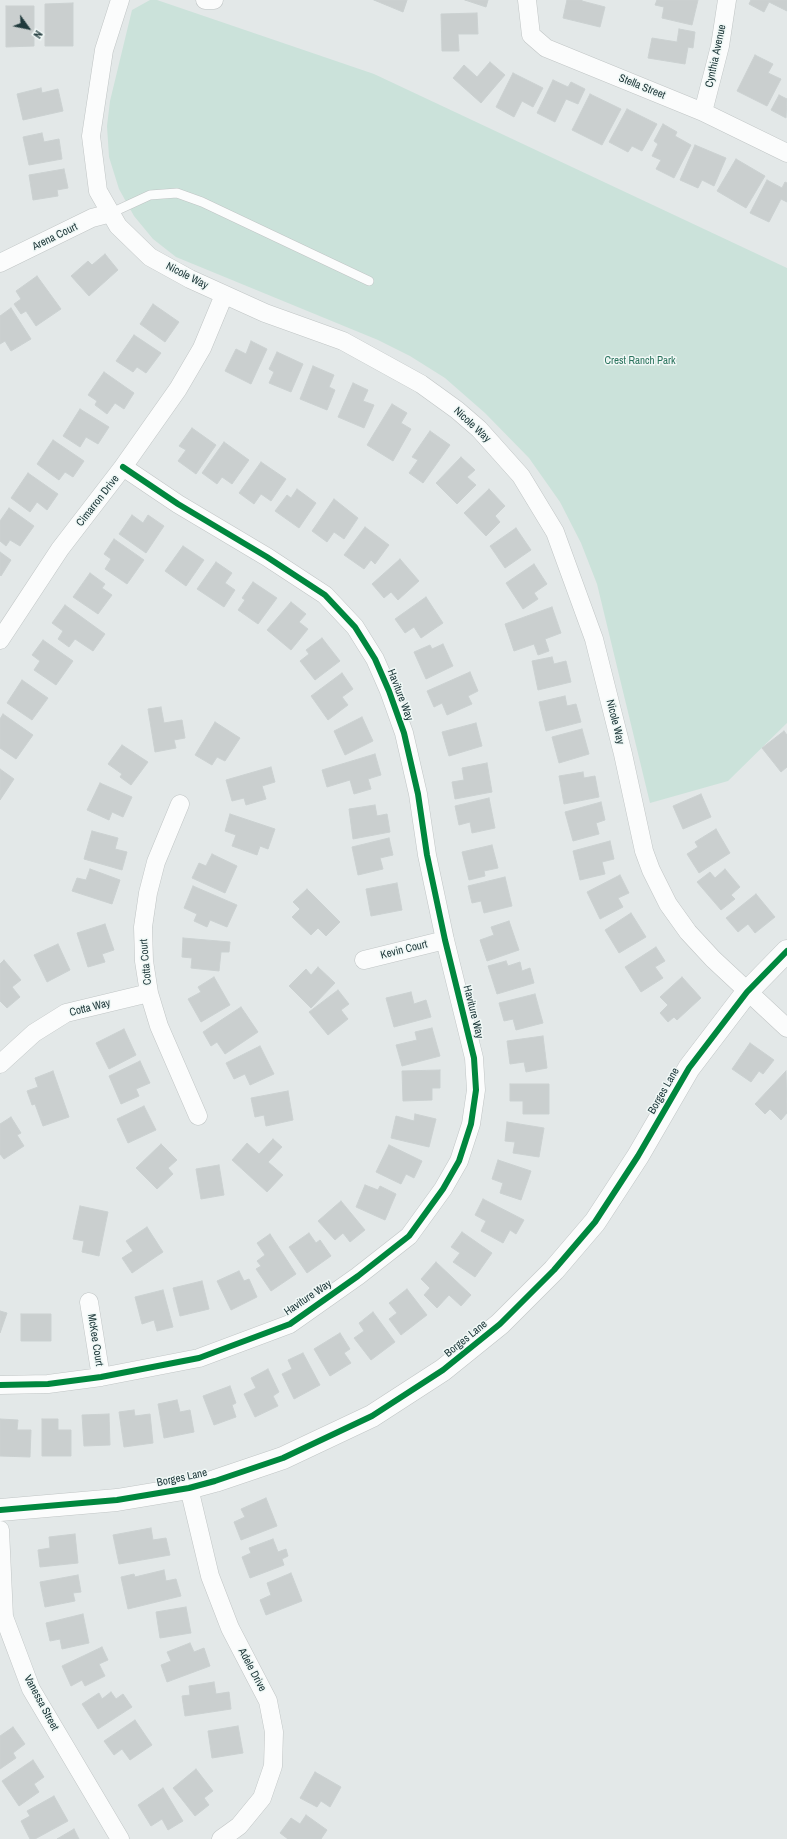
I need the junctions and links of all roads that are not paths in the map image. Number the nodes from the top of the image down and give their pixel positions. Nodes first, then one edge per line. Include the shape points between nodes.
1 (120, 0) edge
2 (205, 0) edge
3 (214, 0) edge
4 (527, 0) edge
5 (727, 0) edge
6 (703, 112) junction
7 (787, 153) edge
8 (110, 213) junction
9 (0, 263) edge
10 (369, 281) dead end
11 (224, 295) junction
12 (123, 467) junction
13 (0, 640) edge
14 (180, 804) dead end
15 (445, 940) junction
16 (787, 951) edge
17 (364, 960) dead end
18 (747, 992) junction
19 (149, 993) junction
20 (787, 1028) edge
21 (0, 1064) edge
22 (198, 1116) dead end
23 (89, 1302) dead end
24 (101, 1377) junction
25 (0, 1386) edge
26 (189, 1488) junction
27 (0, 1510) edge
28 (0, 1530) edge
29 (120, 1839) edge
30 (220, 1839) edge

1 - 8 street, Nicole Way via 104,50 91,136 98,191
2 - 3 street
4 - 6 street, Stella Street via 530,34 546,48
5 - 6 street, Cynthia Avenue via 720,46
6 - 7 street, Stella Street
8 - 9 street, Arena Court via 92,218
8 - 10 lane via 150,195 177,193 202,202
8 - 11 street, Nicole Way via 118,226 150,257
11 - 12 street, Cimarron Drive via 202,348 178,389
11 - 18 street, Nicole Way via 265,313 343,341 421,384 479,429 521,476 555,532 594,639 644,851 651,870 668,904 688,932
12 - 13 street, Cimarron Drive via 60,549
12 - 15 street, Haviture Way via 325,595 355,627 375,659 404,733
14 - 19 street, Cotta Court via 156,862 148,893 143,927 144,961
15 - 17 street, Kevin Court
15 - 24 street, Haviture Way via 474,1058 476,1090 471,1124 459,1161 443,1189 409,1236 290,1324 200,1358
16 - 18 street, Borges Lane
18 - 20 street, Nicole Way
18 - 26 street, Borges Lane via 689,1068 638,1156 595,1222 554,1270 500,1324 443,1370 372,1416 282,1458
19 - 21 street, Cotta Way via 66,1013 34,1033
19 - 22 street, Cotta Court via 159,1026
23 - 24 street, McKee Court
24 - 25 street, Haviture Way via 48,1384
26 - 27 street, Borges Lane via 116,1500
26 - 30 street, Adele Drive via 210,1576 230,1628 268,1701 274,1732 273,1766 262,1798 239,1826
28 - 29 street, Vanessa Street via 4,1617 31,1689

